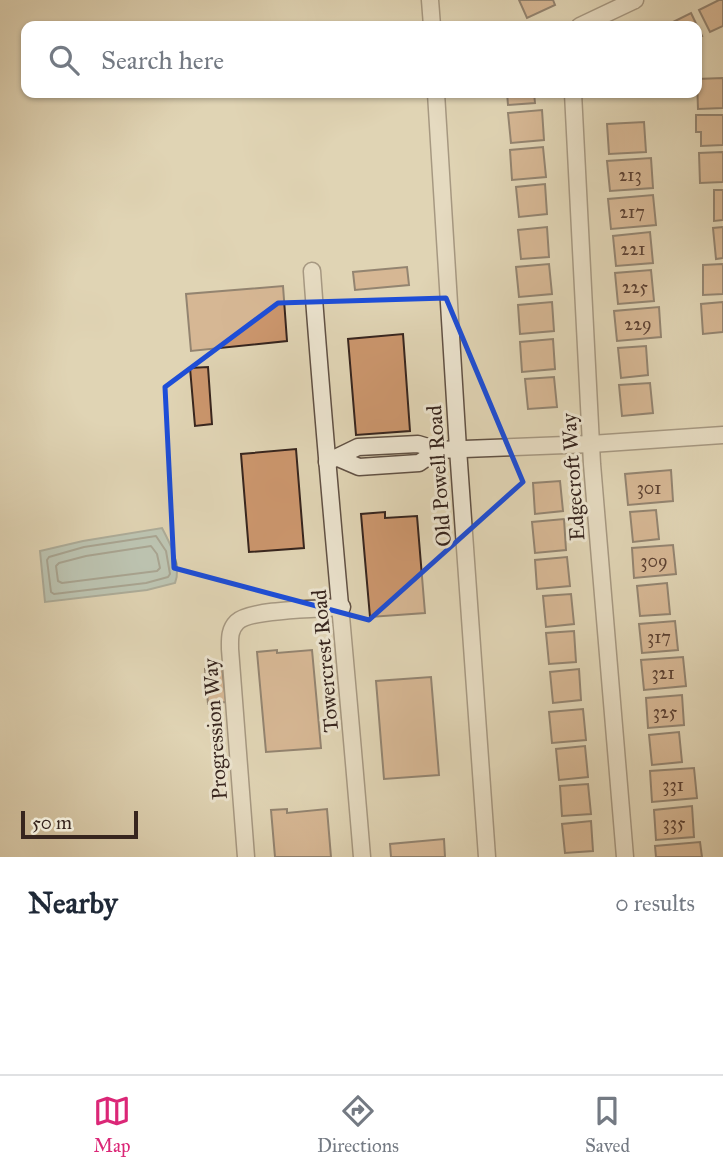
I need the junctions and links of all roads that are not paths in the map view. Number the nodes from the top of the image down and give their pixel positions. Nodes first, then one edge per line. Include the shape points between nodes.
1 (430, 0) edge
2 (635, 0) edge
3 (432, 21) edge
4 (591, 21) edge
5 (436, 98) edge
6 (573, 98) edge
7 (312, 271) dead end
8 (723, 435) edge
9 (591, 444) junction
10 (458, 449) junction
11 (332, 460) junction
12 (342, 607) junction
13 (246, 857) edge
14 (362, 857) edge
15 (487, 857) edge
16 (625, 857) edge

1 - 3 street
2 - 4 street
5 - 10 street, Old Powell Road
6 - 9 street, Edgecroft Way
7 - 11 street, Towercrest Road
8 - 9 street
9 - 10 street
9 - 16 street, Edgecroft Way
10 - 11 street via 438,450 419,463 359,467
10 - 15 street, Old Powell Road
11 - 12 street, Towercrest Road
12 - 13 street, Progression Way via 255,614 238,621 232,631
12 - 14 street, Towercrest Road

